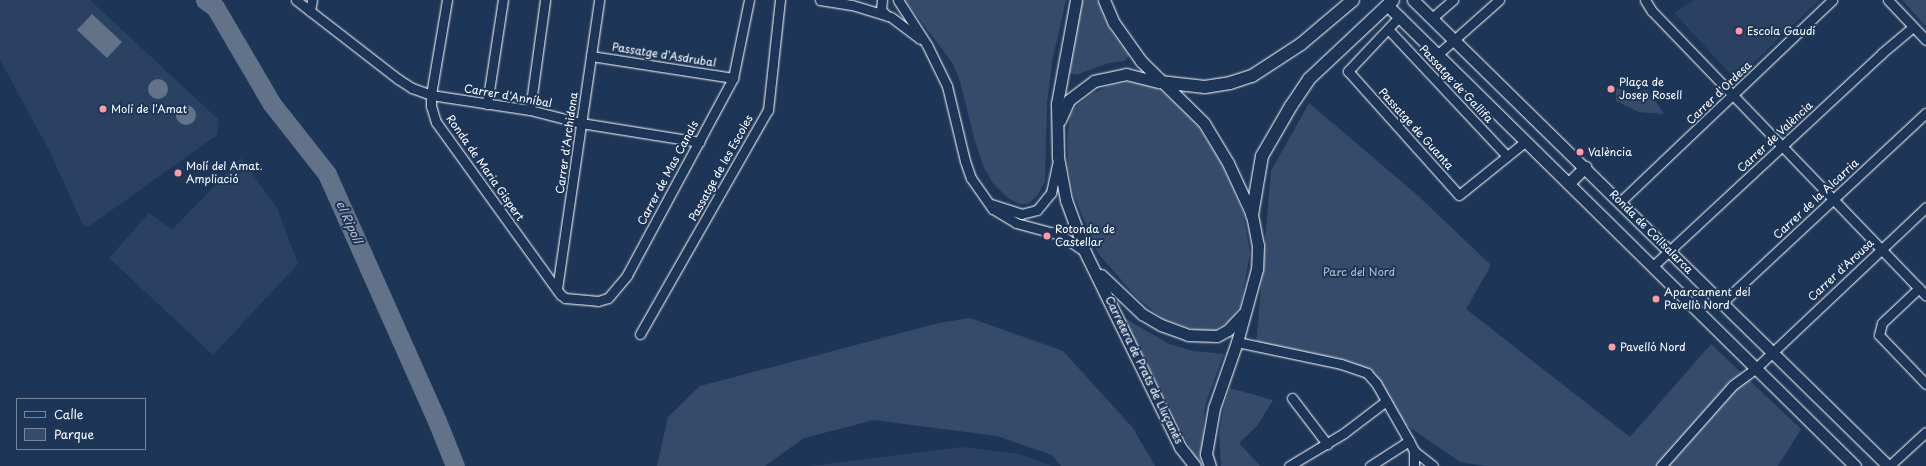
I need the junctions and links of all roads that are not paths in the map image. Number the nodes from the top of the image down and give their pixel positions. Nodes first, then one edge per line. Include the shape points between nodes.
1 (296, 0) edge
2 (312, 0) edge
3 (446, 0) edge
4 (503, 0) edge
5 (545, 0) edge
6 (599, 0) edge
7 (749, 0) edge
8 (780, 0) edge
9 (820, 0) edge
10 (1076, 0) edge
11 (1104, 0) edge
12 (1353, 0) edge
13 (1413, 0) edge
14 (1453, 0) edge
15 (1499, 0) edge
16 (1645, 0) edge
17 (1832, 0) edge
18 (1888, 0) edge
19 (881, 1) edge
20 (900, 2) edge
21 (1387, 2) edge
22 (852, 5) junction
23 (310, 11) junction
24 (889, 16) junction
25 (1398, 18) junction
26 (1432, 18) junction
27 (1914, 27) junction
28 (1388, 29) junction
29 (1453, 40) junction
30 (1926, 40) edge
31 (927, 45) junction
32 (1437, 55) junction
33 (591, 56) junction
34 (733, 78) junction
35 (1160, 82) junction
36 (431, 94) junction
37 (1734, 96) junction
38 (487, 104) junction
39 (530, 110) junction
40 (1926, 113) edge
41 (581, 123) junction
42 (1058, 127) junction
43 (699, 142) junction
44 (1526, 142) junction
45 (1783, 147) junction
46 (1507, 156) junction
47 (1058, 157) junction
48 (1584, 167) junction
49 (1569, 183) junction
50 (1833, 200) junction
51 (1620, 202) junction
52 (989, 203) junction
53 (1926, 207) edge
54 (1252, 215) junction
55 (1881, 249) junction
56 (1670, 251) junction
57 (1086, 252) junction
58 (1654, 266) junction
59 (1097, 271) junction
60 (1919, 288) junction
61 (556, 289) junction
62 (1926, 296) edge
63 (1723, 302) junction
64 (1246, 312) junction
65 (640, 334) dead end
66 (1237, 342) junction
67 (1771, 351) junction
68 (1756, 368) junction
69 (1926, 384) edge
70 (1292, 398) dead end
71 (1386, 402) junction
72 (1926, 432) edge
73 (1409, 441) junction
74 (1327, 444) junction
75 (1414, 451) junction
76 (1195, 466) edge
77 (1210, 466) edge
78 (1289, 466) edge
79 (1370, 466) edge
80 (1414, 466) edge
81 (1433, 466) edge
82 (1661, 466) edge
83 (1855, 466) edge
84 (1888, 466) edge

1 - 23 street
2 - 23 street
3 - 36 street, Ronda de Maria Gispert
4 - 38 street
5 - 39 street
6 - 33 street, Carrer d'Archidona
7 - 34 street, Carrer de Mas Canals
8 - 65 street, Passatge de les Escoles via 768,110
9 - 22 street
10 - 42 street, Carretera de Prats de Lluçanès via 1061,74
11 - 35 street, Carretera de Prats de Lluçanès via 1114,23 1126,41
12 - 35 main road via 1301,44 1252,76 1205,87
13 - 26 street, Ronda de Collsalarca
14 - 26 street
15 - 29 street
16 - 37 street via 1652,12
17 - 37 street, Carrer d'Ordesa
18 - 27 street
19 - 22 street
19 - 24 street via 881,10
20 - 24 street via 899,12
20 - 31 street
21 - 25 street, Ronda de Collsalarca
21 - 54 main road via 1309,79 1271,138 1262,156
22 - 24 street
23 - 36 street via 412,88
24 - 31 street
25 - 28 street, Passatge de Guanta
25 - 32 street, Ronda de Collsalarca
26 - 29 street, Ronda de Collsalarca
27 - 30 street
27 - 45 street, Carrer de València via 1889,46
28 - 46 street, Passatge de Gallifa
28 - 46 street, Passatge de Guanta via 1348,71 1459,195
29 - 32 street
29 - 48 street, Ronda de Collsalarca
31 - 52 street via 947,86 964,161 971,178
32 - 44 street, Ronda de Collsalarca
33 - 34 street, Passatge d'Asdrubal
33 - 41 street, Carrer d'Archidona
34 - 43 street, Carrer de Mas Canals
35 - 42 street, Carretera de Prats de Lluçanès via 1126,74 1094,81 1069,100
35 - 54 street, Carretera de Prats de Lluçanès via 1186,102 1207,128 1228,163
36 - 38 street, Carrer d'Anníbal
36 - 61 street, Ronda de Maria Gispert via 431,106 436,122
37 - 45 street
37 - 51 street, Carrer d'Ordesa
38 - 39 street, Carrer d'Anníbal
39 - 41 street, Carrer d'Anníbal
40 - 50 street, Carrer de la Alcarria
41 - 43 street, Carrer d'Anníbal
41 - 61 street, Carrer d'Archidona
42 - 47 street, Carretera de Prats de Lluçanès
43 - 61 street, Carrer de Mas Canals via 627,275 616,290 608,298 598,301 565,298
44 - 46 street, Passatge de Guanta
44 - 49 street, Ronda de Collsalarca
45 - 50 street
45 - 56 street, Carrer de València
47 - 52 street via 1051,193 1037,210 1021,214
47 - 57 street, Carretera de Prats de Lluçanès via 1066,200
48 - 49 street
48 - 51 street, Ronda de Collsalarca
49 - 58 street, Ronda de Collsalarca
50 - 55 street
50 - 63 street, Carrer de la Alcarria
51 - 56 street, Ronda de Collsalarca
52 - 57 street via 1006,219 1056,232
53 - 55 street, Carrer d'Arousa
54 - 64 street, Carretera de Prats de Lluçanès via 1258,245 1257,263
55 - 60 street
55 - 67 street, Carrer d'Arousa
56 - 58 street, Carrer de València
56 - 63 street, Ronda de Collsalarca
57 - 59 street, Carretera de Prats de Lluçanès
58 - 68 street, Ronda de Collsalarca
59 - 64 street, Carretera de Prats de Lluçanès via 1142,314 1188,336 1216,336 1228,330
59 - 76 street, Carretera de Prats de Lluçanès via 1180,447
60 - 62 street
60 - 69 street via 1882,323 1880,328 1882,340
63 - 67 street, Ronda de Collsalarca
64 - 66 street, Carretera de Prats de Lluçanès
66 - 71 street via 1357,368 1371,378
66 - 77 street, Carretera de Prats de Lluçanès via 1214,408 1206,454
67 - 68 street, Carrer d'Arousa
67 - 84 street, Ronda de Collsalarca
68 - 82 street, Carrer d'Arousa via 1733,385
68 - 83 street, Ronda de Collsalarca
70 - 74 street
71 - 73 street
71 - 74 street
72 - 84 street
73 - 75 street
73 - 79 street
74 - 78 street
75 - 80 street
75 - 81 street

